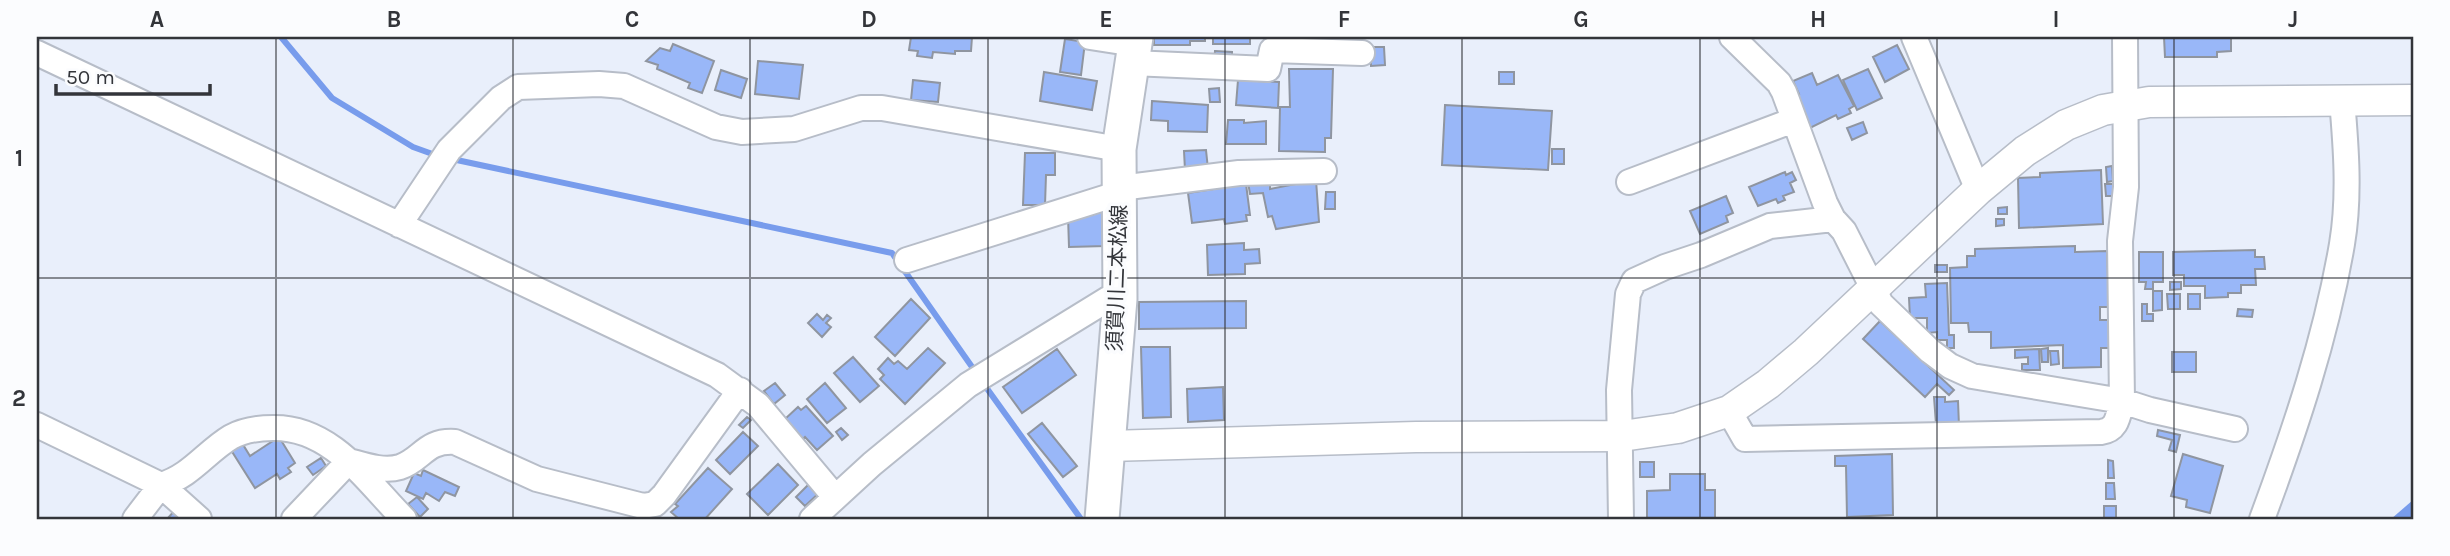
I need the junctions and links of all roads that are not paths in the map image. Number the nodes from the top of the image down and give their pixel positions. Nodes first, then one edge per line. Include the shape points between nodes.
1 (1090, 37) edge
2 (1732, 37) edge
3 (1914, 37) edge
4 (2125, 37) edge
5 (1134, 48) edge
6 (37, 53) edge
7 (1362, 53) dead end
8 (2342, 100) junction
9 (2413, 100) edge
10 (2126, 106) junction
11 (1794, 120) junction
12 (1119, 149) junction
13 (1324, 171) dead end
14 (1629, 181) dead end
15 (1120, 190) junction
16 (1978, 190) junction
17 (1833, 219) junction
18 (399, 225) junction
19 (907, 260) dead end
20 (1872, 289) junction
21 (1120, 299) junction
22 (740, 390) junction
23 (2122, 401) junction
24 (1729, 411) junction
25 (37, 425) edge
26 (2235, 429) dead end
27 (1622, 436) junction
28 (1108, 446) junction
29 (349, 461) junction
30 (161, 485) junction
31 (835, 497) junction
32 (381, 510) edge
33 (135, 519) edge
34 (199, 519) edge
35 (294, 519) edge
36 (404, 519) edge
37 (812, 519) edge
38 (1101, 519) edge
39 (1621, 519) edge
40 (2262, 519) edge

1 - 5 street
2 - 11 street via 1779,83
3 - 16 street
4 - 10 street
5 - 7 street via 1268,69 1272,50
5 - 12 main road, 須賀川二本松線
6 - 18 street
8 - 9 street
8 - 10 street via 2174,101
8 - 40 street via 2346,142 2342,242 2302,410
10 - 16 street via 2066,125
10 - 23 street via 2126,187 2120,242
11 - 14 street
11 - 17 street
12 - 15 main road, 須賀川二本松線
12 - 18 street via 882,108 861,108 794,129 742,132 716,127 624,86 518,87 501,98 443,159
13 - 15 street via 1239,173
15 - 19 street
15 - 21 main road, 須賀川二本松線
16 - 20 street
17 - 20 street via 1844,231
17 - 27 street via 1770,226 1634,281 1628,295 1619,390
18 - 22 street
20 - 23 street via 1881,304 1950,366 1972,376
20 - 24 street via 1807,352
21 - 28 main road, 須賀川二本松線
21 - 31 street via 1108,299 968,385
22 - 29 street via 655,504 643,506 537,479 456,442 432,444 400,467 376,468
22 - 31 street via 758,405
23 - 24 street via 2114,426 2089,432 1745,439
23 - 26 street
24 - 27 street via 1678,428
25 - 30 street
27 - 28 street
27 - 39 street
28 - 38 main road, 須賀川二本松線
29 - 30 street via 309,434 254,429 231,438 177,480
29 - 32 street
29 - 35 street
30 - 33 street
30 - 34 street
31 - 37 street
32 - 36 street

